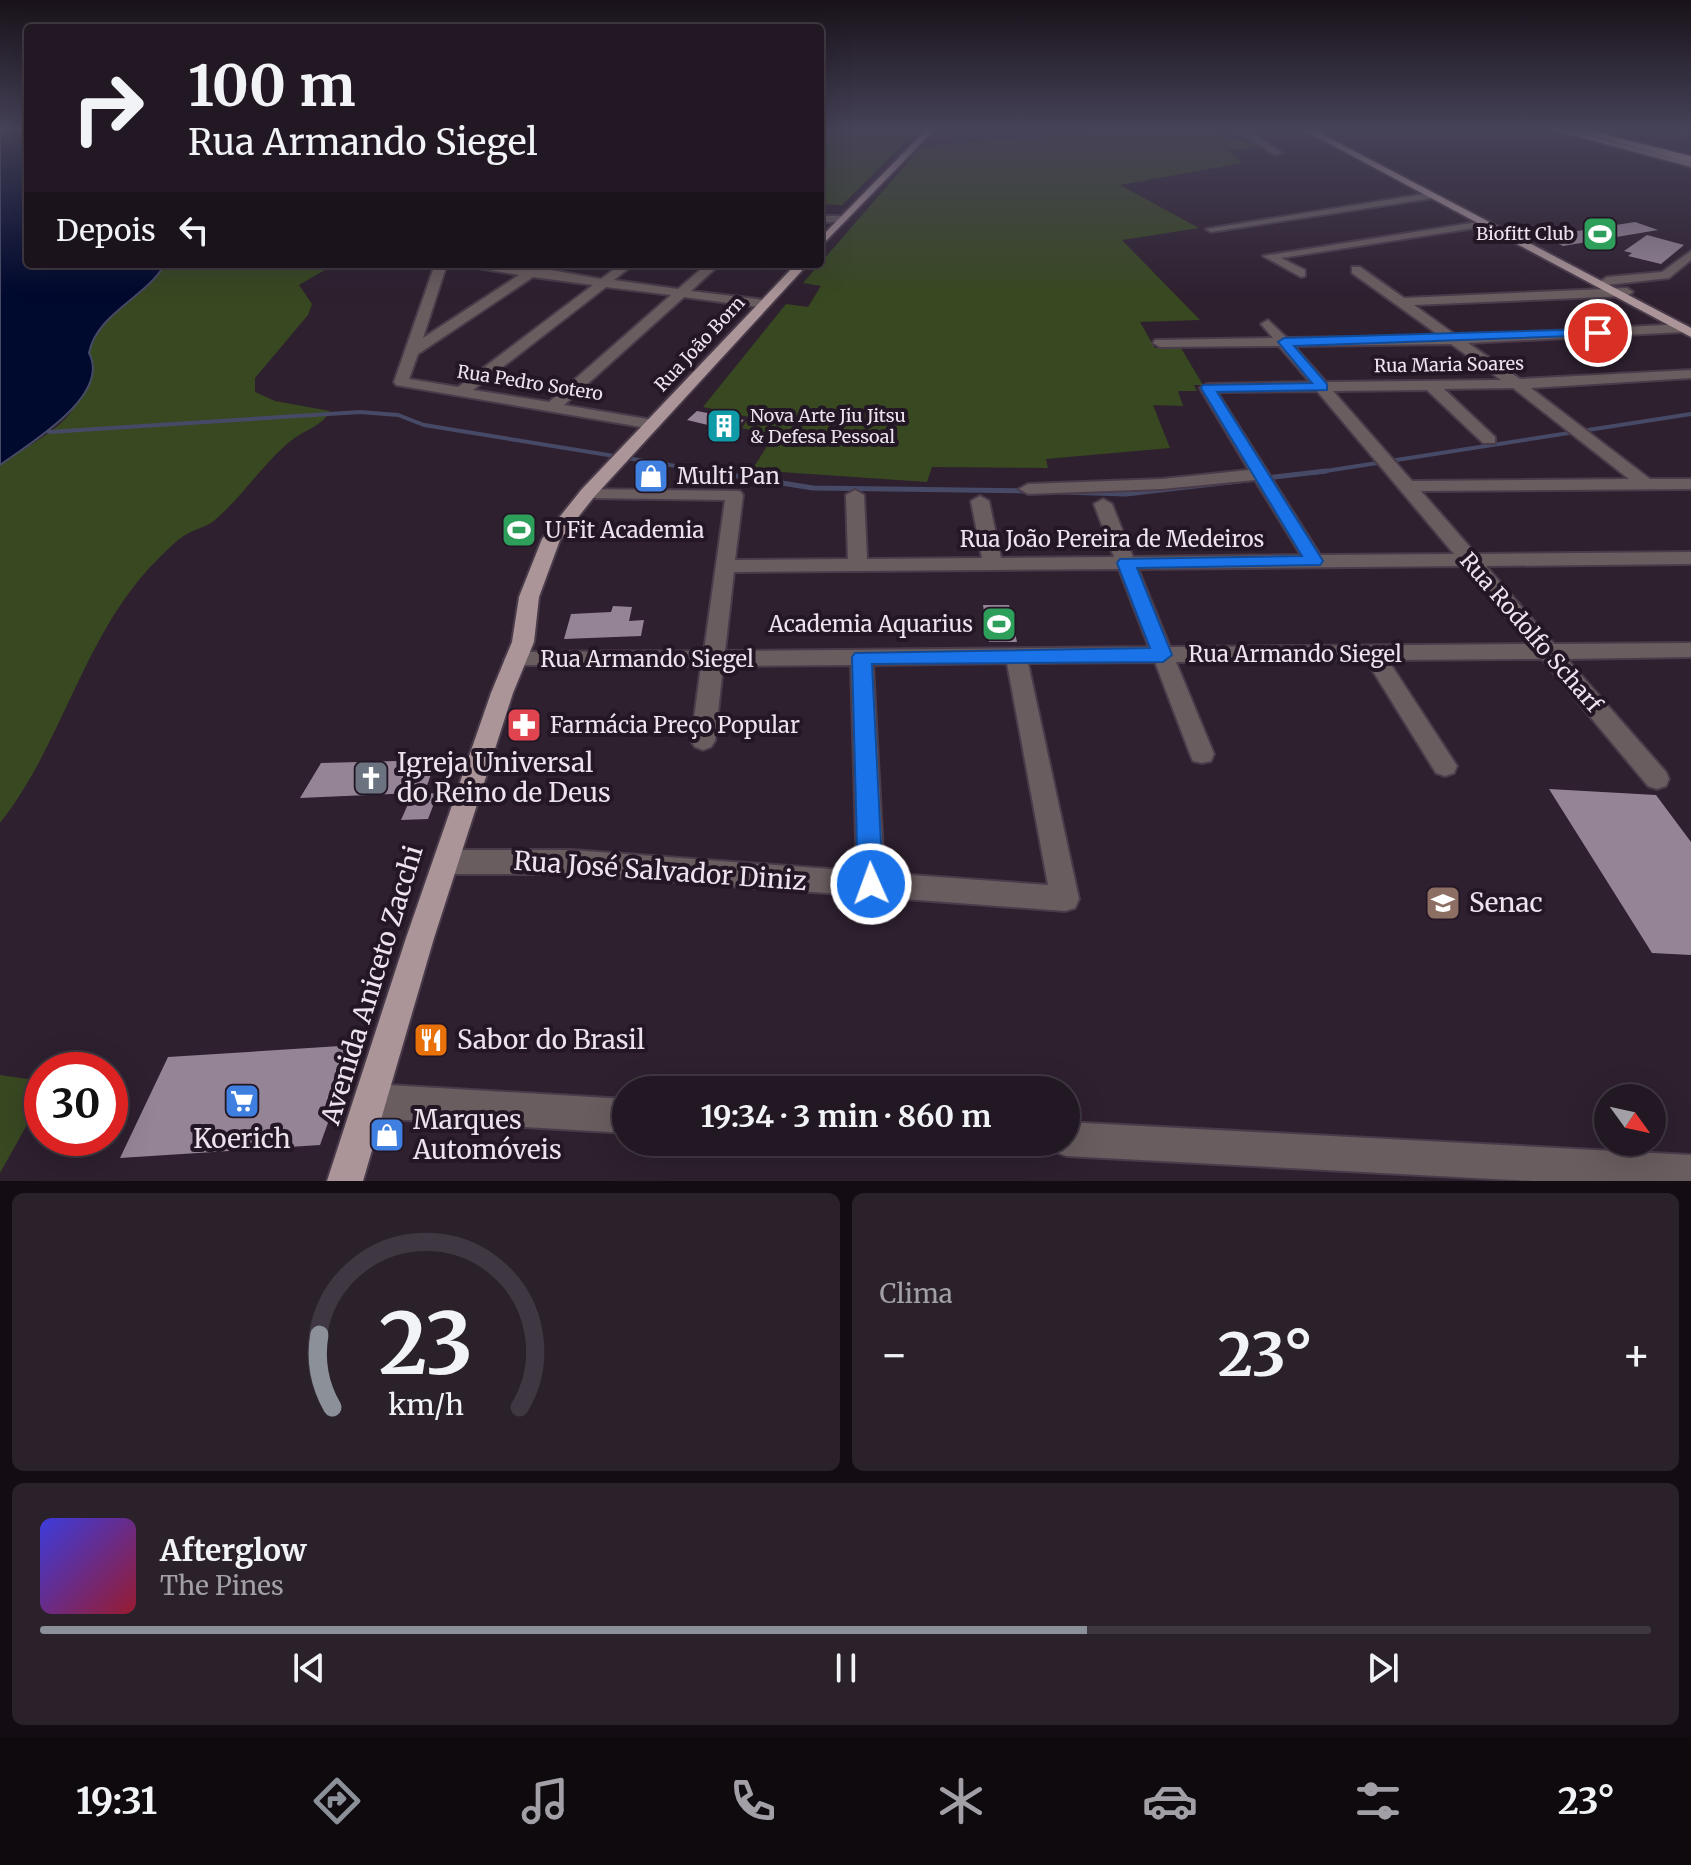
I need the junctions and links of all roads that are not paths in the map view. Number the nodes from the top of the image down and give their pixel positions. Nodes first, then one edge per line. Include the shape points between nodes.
1 (877, 184) edge
2 (1411, 184) edge
3 (1416, 184) edge
4 (1430, 196) junction
5 (824, 219) edge
6 (843, 219) junction
7 (1484, 224) junction
8 (1211, 229) dead end
9 (824, 240) edge
10 (1691, 254) edge
11 (440, 268) edge
12 (492, 268) edge
13 (538, 268) edge
14 (623, 268) edge
15 (709, 268) edge
16 (798, 268) edge
17 (1356, 270) dead end
18 (530, 273) junction
19 (1301, 273) dead end
20 (1601, 281) junction
21 (604, 283) junction
22 (1621, 292) junction
23 (681, 293) junction
24 (1401, 302) junction
25 (765, 304) junction
26 (1268, 324) dead end
27 (1688, 329) edge
28 (1455, 340) junction
29 (1284, 342) junction
30 (1160, 343) dead end
31 (411, 352) junction
32 (1691, 374) edge
33 (1518, 384) junction
34 (1432, 386) junction
35 (1322, 387) junction
36 (461, 392) junction
37 (552, 407) junction
38 (653, 424) junction
39 (1489, 440) dead end
40 (622, 457) joint
41 (1394, 471) junction
42 (1263, 478) junction
43 (1645, 484) junction
44 (1691, 484) edge
45 (1028, 489) dead end
46 (588, 493) junction
47 (855, 495) dead end
48 (980, 501) dead end
49 (1103, 504) dead end
50 (1691, 558) edge
51 (1469, 560) junction
52 (1314, 561) junction
53 (1126, 563) junction
54 (993, 564) junction
55 (858, 565) junction
56 (725, 566) junction
57 (1691, 650) edge
58 (1547, 651) junction
59 (1372, 653) junction
60 (1163, 655) junction
61 (1016, 656) junction
62 (862, 657) junction
63 (713, 659) junction
64 (515, 660) junction
65 (703, 741) dead end
66 (1202, 754) dead end
67 (1445, 766) dead end
68 (1657, 779) dead end
69 (446, 862) junction
70 (871, 884) junction
71 (371, 1101) junction
72 (612, 1115) edge
73 (1080, 1140) edge
74 (1691, 1172) edge
75 (345, 1181) edge

1 - 6 main road
2 - 4 main road
3 - 20 main road
4 - 7 main road
4 - 8 street
5 - 6 street
6 - 9 main road
7 - 19 street via 1269,256
7 - 20 main road
10 - 20 street via 1665,275
11 - 31 street
12 - 18 street
13 - 18 street
14 - 21 street
15 - 23 street
16 - 25 main road, Rua João Born
17 - 24 street
18 - 21 street
18 - 31 street
20 - 22 main road
21 - 23 street
21 - 36 street
22 - 24 street
22 - 27 main road
23 - 25 street
23 - 37 street
24 - 28 street
25 - 38 main road, Rua João Born
26 - 29 street, Rua Rodolfo Scharf
27 - 28 street
28 - 29 street
28 - 33 street
29 - 30 street
29 - 35 street, Rua Rodolfo Scharf
31 - 36 street, Rua Pedro Sotero via 401,382
32 - 33 street, Rua Maria Soares
33 - 34 street, Rua Maria Soares
33 - 43 street
34 - 35 street, Rua Maria Soares
34 - 39 street
35 - 41 street, Rua Rodolfo Scharf
35 - 42 street, Rua Maria Soares via 1207,388
36 - 37 street, Rua Pedro Sotero
37 - 38 street, Rua Pedro Sotero
38 - 40 main road, Rua João Born
40 - 46 main road, Avenida Aniceto Zacchi
41 - 43 street
41 - 51 street, Rua Rodolfo Scharf
42 - 45 street
42 - 52 street
43 - 44 street
46 - 56 street via 734,495
46 - 64 main road, Avenida Aniceto Zacchi via 546,551
47 - 55 street
48 - 54 street
49 - 53 street
50 - 51 street, Rua João Pereira de Medeiros
51 - 52 street, Rua João Pereira de Medeiros
51 - 58 street, Rua Rodolfo Scharf
52 - 53 street, Rua João Pereira de Medeiros
53 - 54 street, Rua João Pereira de Medeiros
53 - 60 street
54 - 55 street, Rua João Pereira de Medeiros
55 - 56 street, Rua João Pereira de Medeiros
56 - 63 street
57 - 58 street, Rua Armando Siegel
58 - 59 street, Rua Armando Siegel
58 - 68 street, Rua Rodolfo Scharf
59 - 60 street, Rua Armando Siegel
59 - 67 street
60 - 61 street, Rua Armando Siegel
60 - 66 street
61 - 62 street, Rua Armando Siegel
61 - 70 street, Rua José Salvador Diniz via 1065,899
62 - 63 street, Rua Armando Siegel
62 - 70 street
63 - 64 street, Rua Armando Siegel
63 - 65 street
64 - 69 main road, Avenida Aniceto Zacchi
69 - 70 street, Rua José Salvador Diniz via 572,862
69 - 71 main road, Avenida Aniceto Zacchi
71 - 72 street
71 - 75 main road, Avenida Aniceto Zacchi
73 - 74 street

